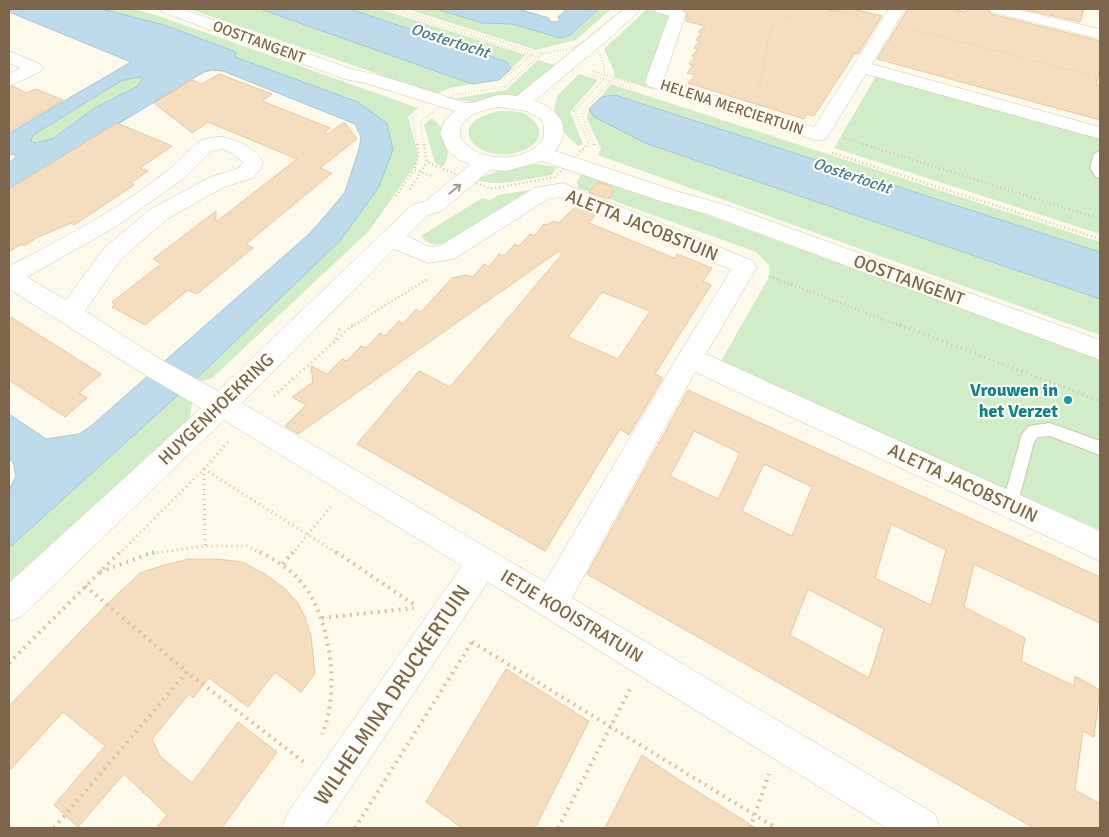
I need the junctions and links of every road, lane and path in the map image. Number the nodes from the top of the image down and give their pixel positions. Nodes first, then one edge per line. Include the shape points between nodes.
1 (168, 9) edge
2 (387, 9) edge
3 (397, 9) edge
4 (634, 9) edge
5 (662, 9) edge
6 (830, 9) edge
7 (997, 9) edge
8 (791, 16) dead end
9 (893, 16) edge
10 (1100, 34) edge
11 (9, 56) edge
12 (543, 59) dead end
13 (862, 67) junction
14 (570, 71) junction
15 (350, 74) junction
16 (1090, 75) dead end
17 (614, 78) junction
18 (604, 79) junction
19 (9, 81) edge
20 (611, 82) junction
21 (633, 85) dead end
22 (758, 88) dead end
23 (639, 91) dead end
24 (535, 102) junction
25 (469, 109) junction
26 (453, 122) junction
27 (821, 131) junction
28 (1100, 133) edge
29 (553, 138) junction
30 (587, 151) junction
31 (827, 151) dead end
32 (540, 153) junction
33 (1100, 154) edge
34 (464, 155) junction
35 (485, 163) junction
36 (1100, 174) edge
37 (420, 210) junction
38 (718, 210) junction
39 (1100, 219) edge
40 (390, 238) junction
41 (1100, 239) edge
42 (746, 267) junction
43 (435, 274) dead end
44 (9, 277) edge
45 (70, 314) junction
46 (342, 325) dead end
47 (334, 341) junction
48 (1100, 350) edge
49 (690, 358) junction
50 (1100, 401) edge
51 (222, 405) junction
52 (250, 420) junction
53 (1100, 448) edge
54 (204, 469) junction
55 (351, 482) junction
56 (1010, 505) junction
57 (308, 534) junction
58 (206, 546) junction
59 (1100, 546) edge
60 (483, 562) junction
61 (283, 564) junction
62 (97, 574) junction
63 (85, 586) junction
64 (551, 603) junction
65 (9, 605) edge
66 (424, 616) junction
67 (322, 618) junction
68 (472, 642) junction
69 (644, 660) junction
70 (9, 663) edge
71 (187, 672) junction
72 (611, 726) junction
73 (320, 740) dead end
74 (782, 743) junction
75 (330, 786) junction
76 (755, 815) junction
77 (54, 828) edge
78 (301, 828) edge
79 (355, 828) edge
80 (558, 828) edge
81 (750, 828) edge
82 (776, 828) edge
83 (921, 828) edge

1 - 15 street, OOSTTANGENT
2 - 12 path
3 - 14 path
4 - 14 street via 595,43 588,56
5 - 27 street, HELENA MERCIERTUIN via 678,14 654,82 819,135
6 - 9 path
7 - 10 street
8 - 22 path via 776,22 770,30
9 - 13 street, HELENA MERCIERTUIN
9 - 16 path
11 - 19 street via 34,68
13 - 27 street, HELENA MERCIERTUIN
13 - 28 street
14 - 17 path
14 - 18 path
14 - 24 street
15 - 25 street, OOSTTANGENT
15 - 26 street, OOSTTANGENT via 362,84
17 - 20 path
17 - 21 path
18 - 20 path
18 - 30 path via 574,111 589,143
20 - 23 path
20 - 30 path via 581,113 595,148
24 - 25 street via 498,101
24 - 29 street via 554,128
25 - 26 street
26 - 34 street via 449,134 452,145
27 - 39 path
29 - 30 street, OOSTTANGENT
29 - 32 street
30 - 38 street, OOSTTANGENT via 674,187
31 - 41 path
32 - 35 street via 507,164
32 - 38 street, OOSTTANGENT
33 - 36 lane via 1096,168
34 - 35 street
34 - 37 street, HUYGENHOEKRING via 424,197
37 -> 35 street, HUYGENHOEKRING via 434,206
37 - 40 street, HUYGENHOEKRING
38 - 48 street, OOSTTANGENT
40 - 42 street, ALETTA JACOBSTUIN via 428,255 446,254 542,193 563,190
40 - 51 street, HUYGENHOEKRING
42 - 49 street
42 - 50 path
43 - 47 path via 347,329
44 - 45 street, IETJE KOOISTRATUIN
44 - 45 street via 79,240 140,200 206,145 218,143 248,154 253,162 246,173 217,182 159,214 113,253
45 - 51 street, IETJE KOOISTRATUIN via 191,390
46 - 47 path
47 - 52 path
49 - 56 street, ALETTA JACOBSTUIN
49 - 64 street
51 - 52 street, IETJE KOOISTRATUIN
51 - 65 street, HUYGENHOEKRING
52 - 54 path
52 - 55 street, IETJE KOOISTRATUIN
53 - 56 lane via 1050,429 1034,431 1027,439
54 - 57 path
54 - 58 path
54 - 62 path
55 - 57 path
55 - 60 street, IETJE KOOISTRATUIN
56 - 59 street, ALETTA JACOBSTUIN
57 - 61 path
57 - 66 path
58 - 61 path via 247,546
58 - 62 path via 149,553
60 - 64 street, IETJE KOOISTRATUIN
60 - 66 street, WILHELMINA DRUCKERTUIN
61 - 67 path via 305,587
62 - 63 path
63 - 70 path
63 - 71 path
64 - 69 street, IETJE KOOISTRATUIN
66 - 67 path
66 - 68 path
66 - 75 street, WILHELMINA DRUCKERTUIN
67 - 73 path via 332,674 327,723
68 - 72 path
68 - 79 path
69 - 72 path
69 - 74 street, IETJE KOOISTRATUIN
71 - 75 path
71 - 77 path
72 - 76 path
72 - 80 path
74 - 76 path
74 - 83 street, IETJE KOOISTRATUIN
75 - 78 street, WILHELMINA DRUCKERTUIN
76 - 81 path
76 - 82 path

